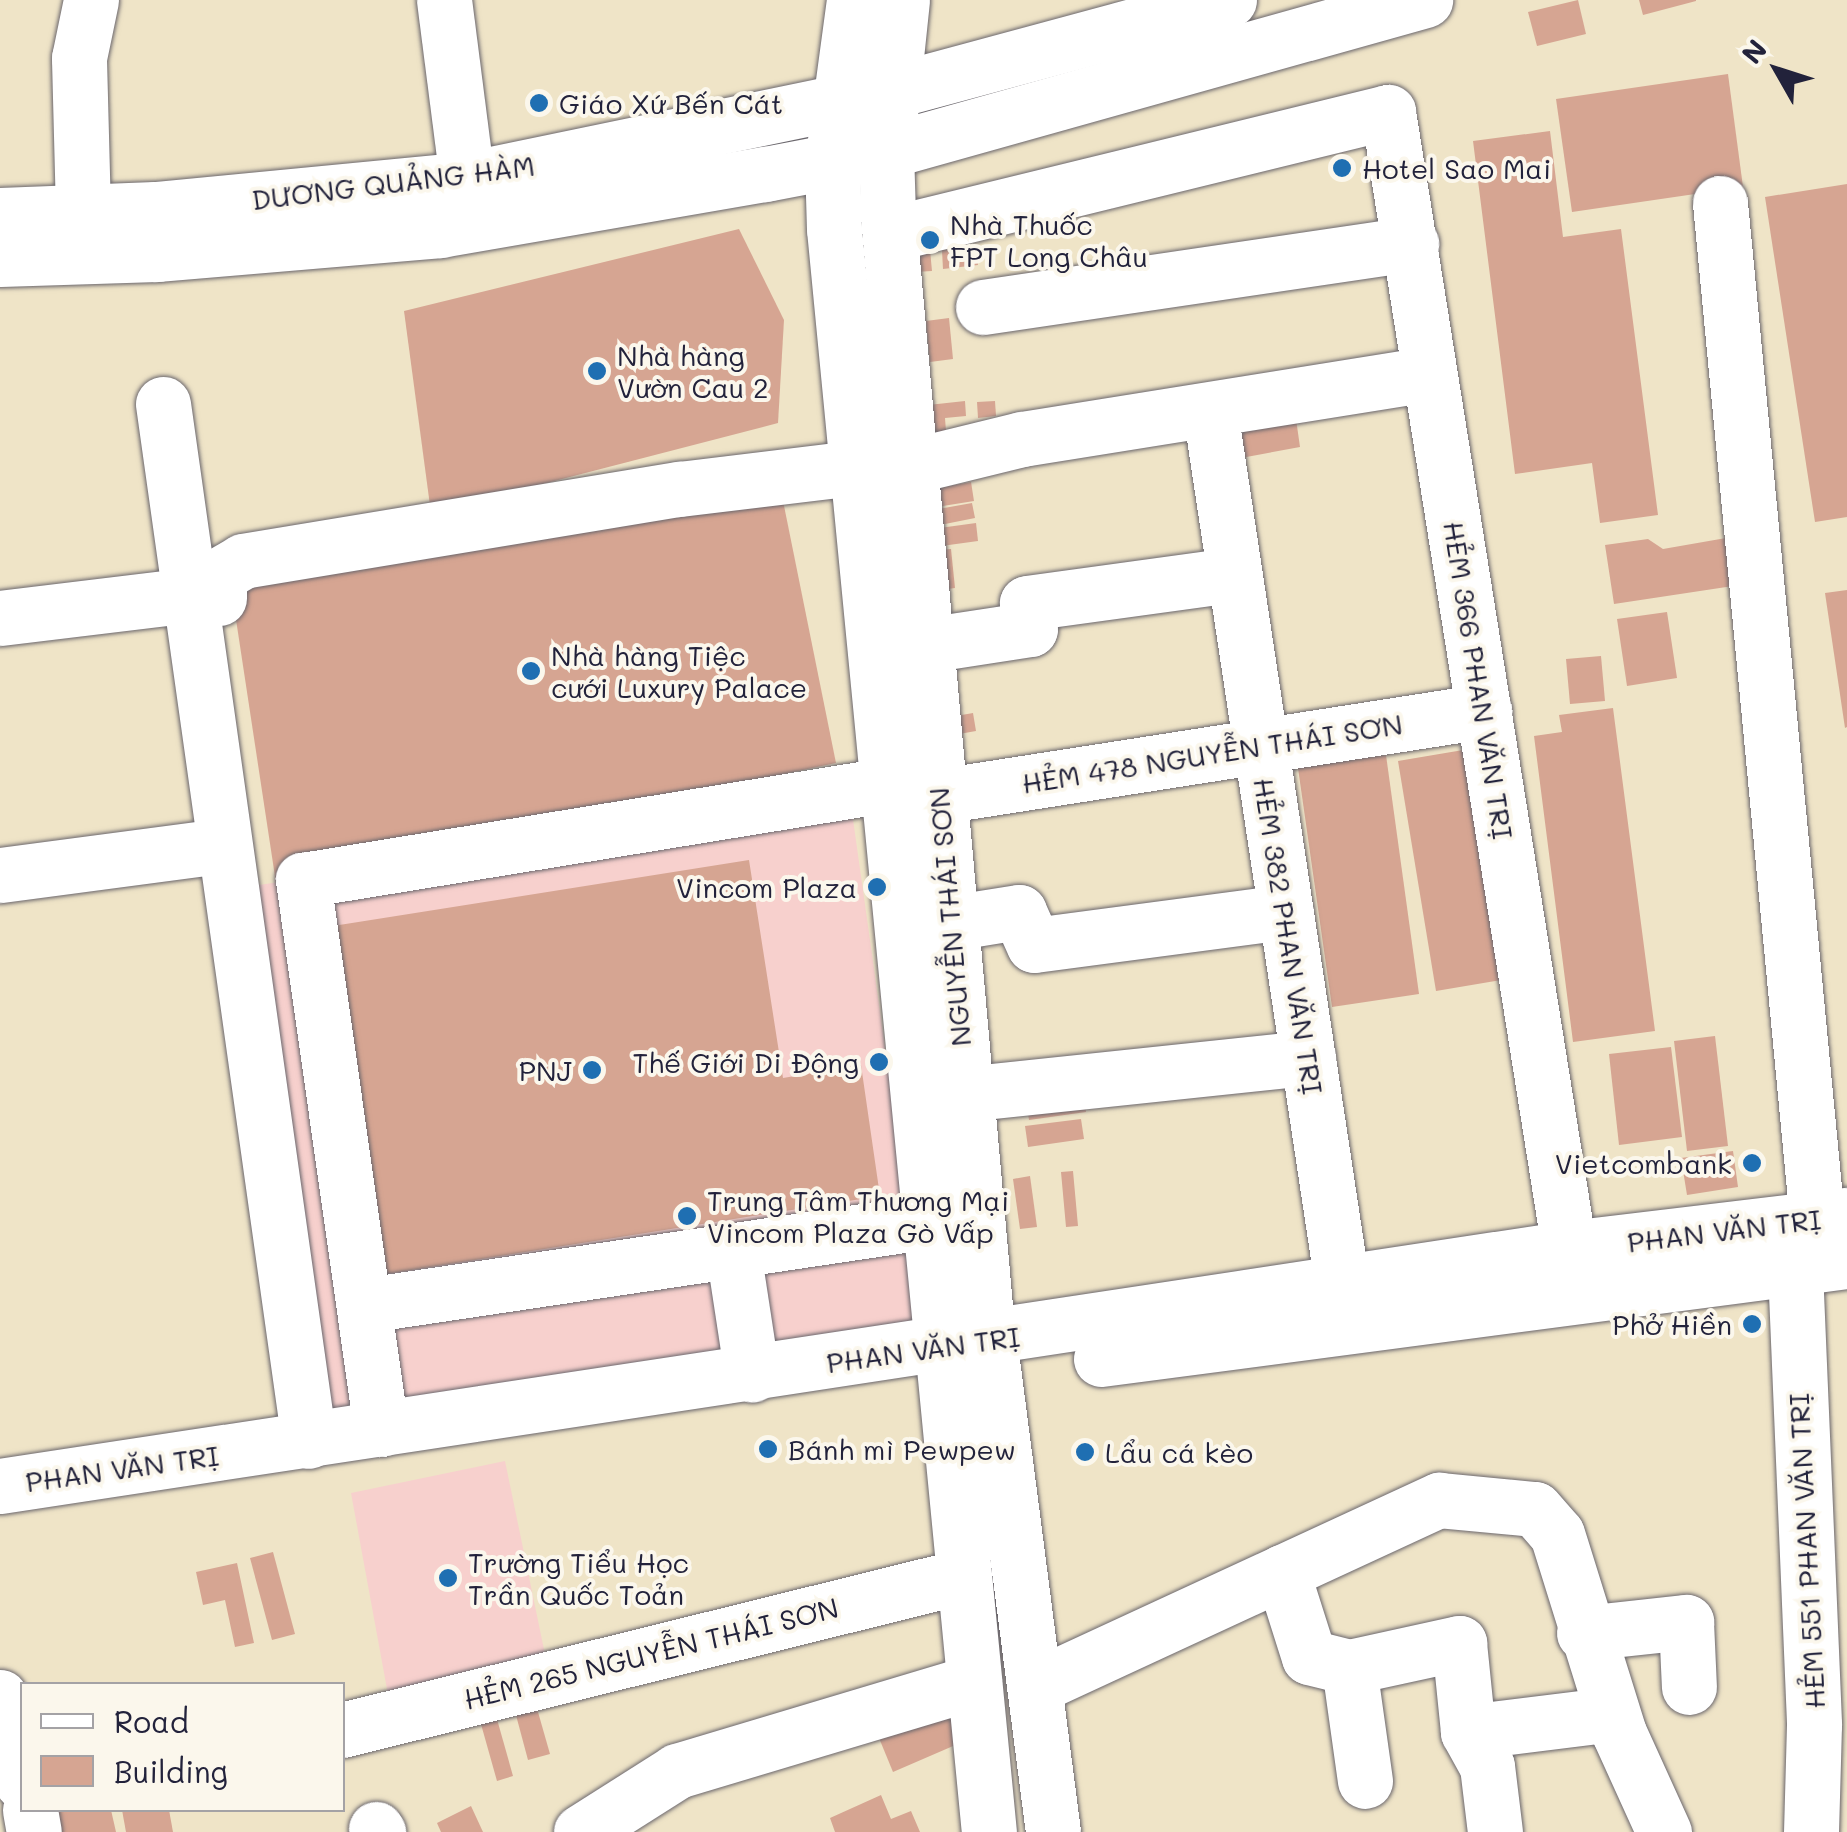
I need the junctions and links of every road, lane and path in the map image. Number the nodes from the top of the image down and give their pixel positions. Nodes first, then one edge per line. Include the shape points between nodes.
1 (91, 0) edge
2 (444, 0) edge
3 (854, 0) edge
4 (902, 0) edge
5 (1230, 0) edge
6 (1425, 0) edge
7 (866, 96) junction
8 (886, 151) junction
9 (832, 162) junction
10 (467, 179) junction
11 (1720, 203) dead end
12 (83, 212) junction
13 (0, 215) edge
14 (890, 234) junction
15 (1411, 244) junction
16 (0, 259) edge
17 (983, 308) dead end
18 (1429, 374) junction
19 (164, 404) dead end
20 (1210, 411) junction
21 (912, 466) junction
22 (854, 468) junction
23 (1232, 574) junction
24 (204, 597) junction
25 (0, 618) edge
26 (926, 645) junction
27 (1484, 711) junction
28 (1261, 746) junction
29 (886, 785) junction
30 (940, 796) junction
31 (222, 846) junction
32 (0, 875) edge
33 (1286, 912) junction
34 (950, 924) junction
35 (1308, 1058) junction
36 (964, 1094) junction
37 (930, 1222) junction
38 (1827, 1241) edge
39 (1569, 1248) junction
40 (732, 1251) junction
41 (1342, 1284) junction
42 (366, 1305) junction
43 (966, 1359) junction
44 (752, 1375) junction
45 (381, 1429) junction
46 (310, 1456) junction
47 (0, 1486) edge
48 (0, 1519) edge
49 (1282, 1572) junction
50 (960, 1577) junction
51 (1584, 1633) junction
52 (1349, 1667) junction
53 (974, 1682) junction
54 (1038, 1685) junction
55 (1689, 1687) dead end
56 (0, 1698) edge
57 (1612, 1714) junction
58 (345, 1729) edge
59 (1468, 1732) junction
60 (20, 1774) edge
61 (1365, 1780) dead end
62 (581, 1832) edge
63 (989, 1832) edge
64 (1053, 1832) edge
65 (1495, 1832) edge
66 (1664, 1832) edge
67 (1811, 1832) edge

1 - 12 main road via 78,58
2 - 10 main road
3 - 7 main road, NGUYỄN THÁI SƠN
4 - 7 main road, NGUYỄN THÁI SƠN
5 - 7 main road, DƯƠNG QUẢNG HÀM
6 - 8 main road
7 - 8 main road, NGUYỄN THÁI SƠN
7 - 9 main road, NGUYỄN THÁI SƠN
7 - 10 main road, DƯƠNG QUẢNG HÀM
8 - 9 main road, DƯƠNG QUẢNG HÀM
8 - 14 main road, NGUYỄN THÁI SƠN
9 - 16 main road, DƯƠNG QUẢNG HÀM via 440,230 157,254
9 - 22 main road, NGUYỄN THÁI SƠN
10 - 12 main road, DƯƠNG QUẢNG HÀM
11 - 38 main road, HẺM 551 PHAN VĂN TRỊ
12 - 13 main road, DƯƠNG QUẢNG HÀM
14 - 15 main road, HẺM 366 PHAN VĂN TRỊ via 1388,112
14 - 21 main road, NGUYỄN THÁI SƠN
15 - 17 main road
15 - 18 main road, HẺM 366 PHAN VĂN TRỊ
18 - 20 main road
18 - 27 main road, HẺM 366 PHAN VĂN TRỊ
19 - 24 main road
20 - 21 main road
20 - 23 main road, HẺM 382 PHAN VĂN TRỊ
21 - 26 main road, NGUYỄN THÁI SƠN
22 - 24 main road via 680,489 244,561 219,576
22 - 29 main road, NGUYỄN THÁI SƠN
23 - 26 main road via 1027,603 1030,629
23 - 28 main road, HẺM 382 PHAN VĂN TRỊ
24 - 25 main road
24 - 31 main road
26 - 30 main road, NGUYỄN THÁI SƠN
27 - 28 main road, HẺM 478 NGUYỄN THÁI SƠN
27 - 39 main road, HẺM 366 PHAN VĂN TRỊ
28 - 30 main road, HẺM 478 NGUYỄN THÁI SƠN
28 - 33 main road, HẺM 382 PHAN VĂN TRỊ
29 - 37 main road, NGUYỄN THÁI SƠN
29 - 42 main road via 303,880
30 - 34 main road, NGUYỄN THÁI SƠN
31 - 32 main road
31 - 46 main road
33 - 34 main road via 1034,945 1019,912
33 - 35 main road, HẺM 382 PHAN VĂN TRỊ
34 - 36 main road, NGUYỄN THÁI SƠN
35 - 36 main road
35 - 41 main road, HẺM 382 PHAN VĂN TRỊ
36 - 43 main road, NGUYỄN THÁI SƠN
37 - 40 main road
37 - 43 main road, NGUYỄN THÁI SƠN
38 - 39 main road, PHAN VĂN TRỊ
38 - 43 main road, PHAN VĂN TRỊ via 1188,1348
38 - 67 main road, HẺM 551 PHAN VĂN TRỊ
39 - 41 main road, PHAN VĂN TRỊ
40 - 42 main road
40 - 44 main road
41 - 43 main road, PHAN VĂN TRỊ
42 - 45 main road
43 - 44 main road, PHAN VĂN TRỊ
43 - 46 main road, PHAN VĂN TRỊ
43 - 50 main road, NGUYỄN THÁI SƠN
43 - 54 main road, NGUYỄN THÁI SƠN
44 - 45 main road, PHAN VĂN TRỊ
45 - 46 main road, PHAN VĂN TRỊ
46 - 47 main road, PHAN VĂN TRỊ
46 - 48 main road, PHAN VĂN TRỊ
49 - 51 main road via 1440,1500 1536,1508 1556,1534
49 - 52 main road via 1309,1657
49 - 54 main road
50 - 53 main road, NGUYỄN THÁI SƠN
50 - 58 main road, HẺM 265 NGUYỄN THÁI SƠN
51 - 55 main road via 1686,1622
51 - 57 main road
52 - 59 main road via 1459,1643
52 - 61 main road
53 - 62 main road via 677,1771
53 - 63 main road, NGUYỄN THÁI SƠN
54 - 64 main road, NGUYỄN THÁI SƠN
56 - 60 main road
57 - 59 main road
57 - 66 main road
59 - 65 main road via 1487,1766

